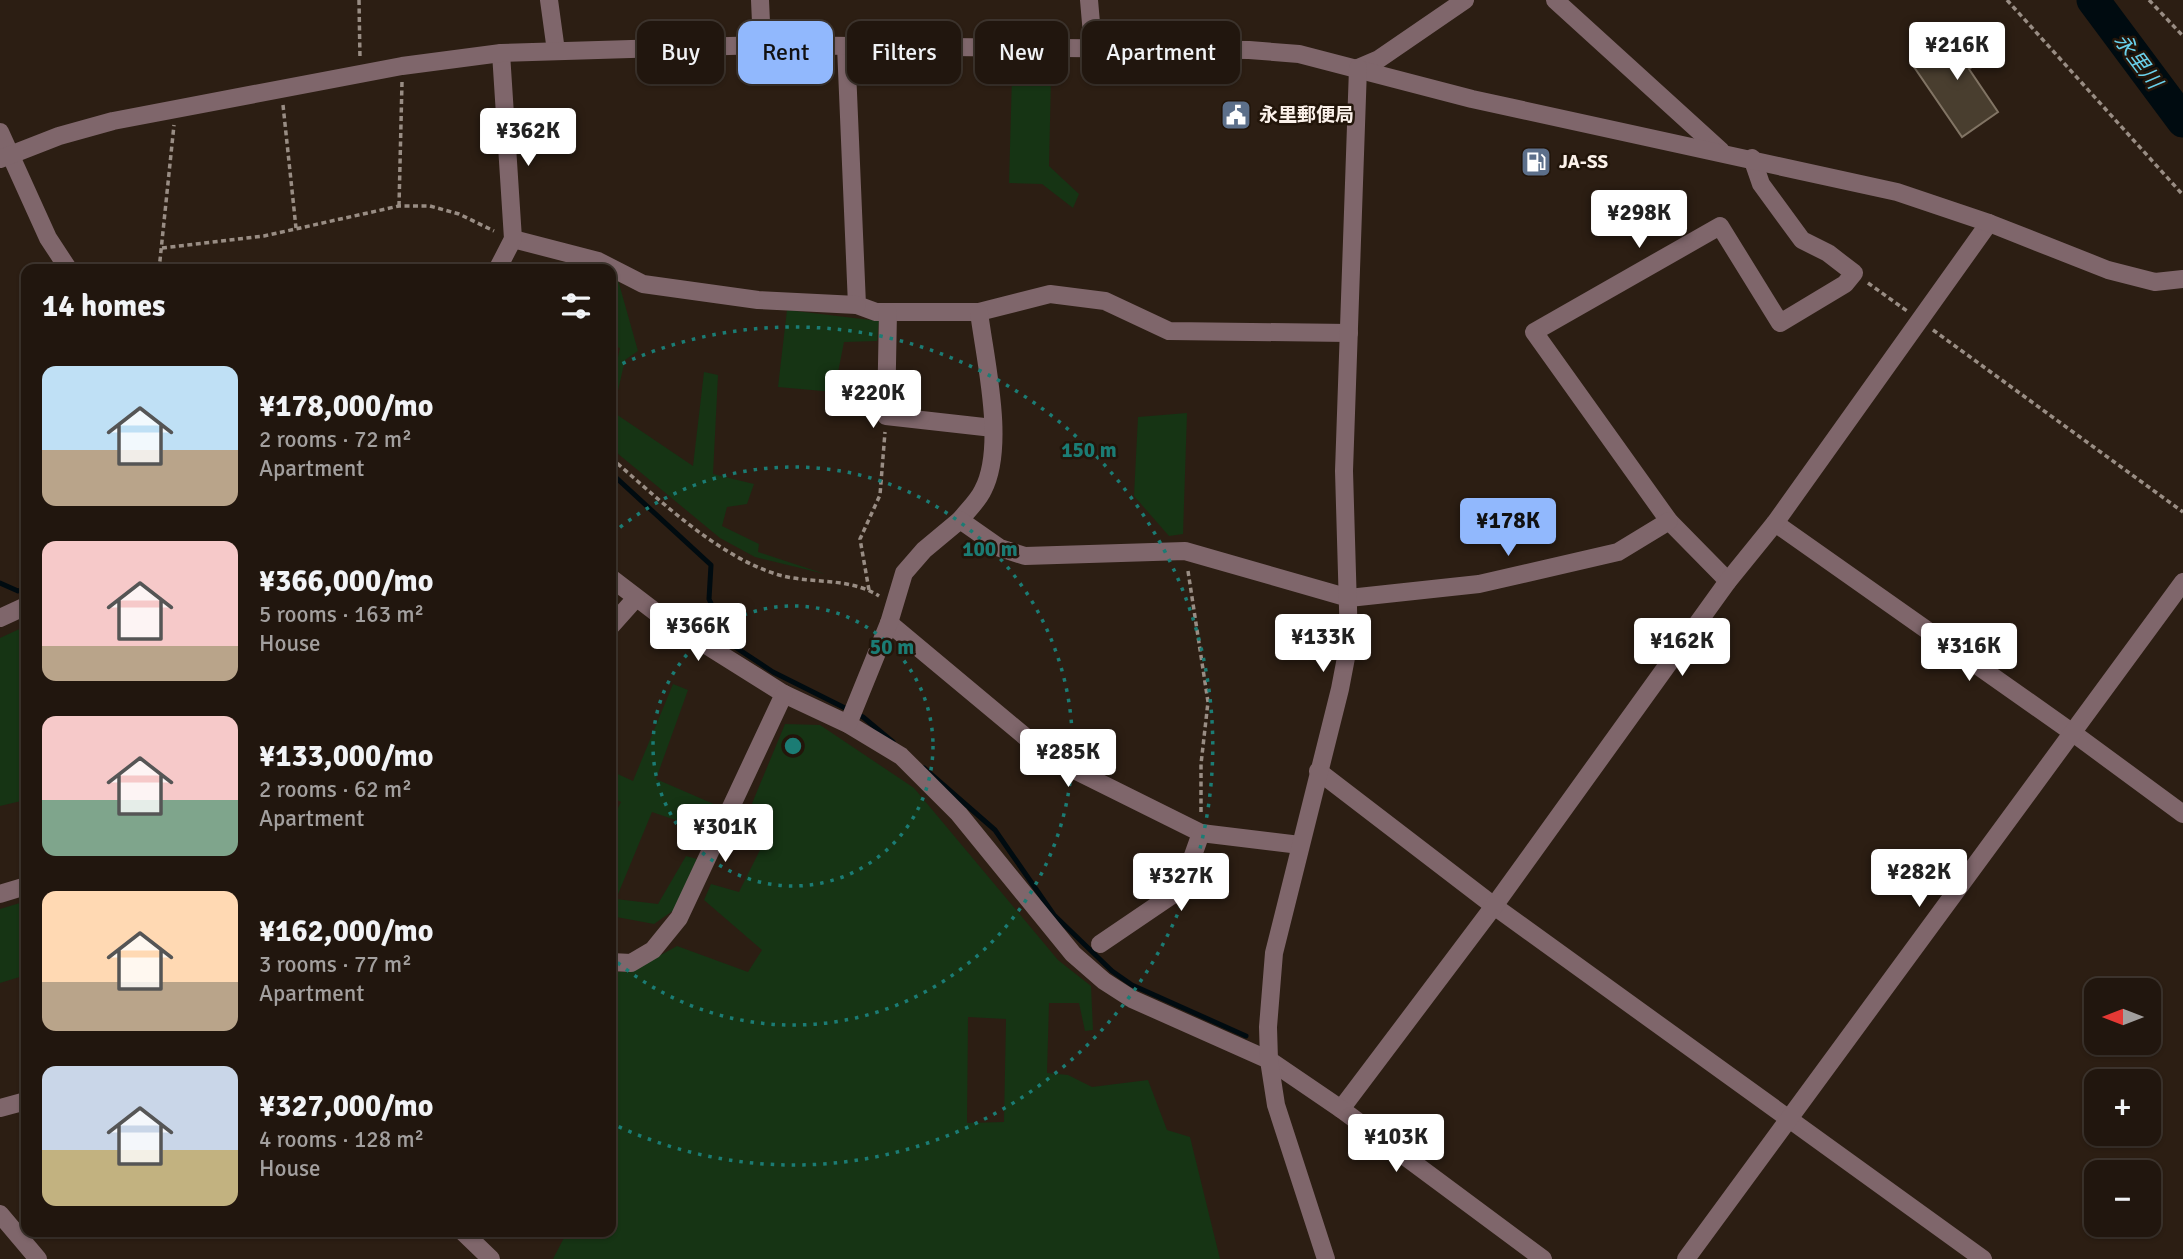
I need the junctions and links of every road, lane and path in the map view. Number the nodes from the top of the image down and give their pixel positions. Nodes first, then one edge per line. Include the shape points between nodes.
1 (359, 0) edge
2 (549, 0) edge
3 (760, 0) edge
4 (1089, 0) edge
5 (1465, 0) edge
6 (1555, 0) edge
7 (2007, 0) edge
8 (2149, 0) edge
9 (761, 21) edge
10 (1091, 21) edge
11 (2183, 36) edge
12 (738, 46) edge
13 (833, 46) edge
14 (846, 46) junction
15 (1082, 46) edge
16 (556, 51) junction
17 (1240, 52) edge
18 (501, 53) junction
19 (402, 66) junction
20 (1358, 68) junction
21 (361, 75) junction
22 (282, 91) junction
23 (176, 109) junction
24 (0, 132) edge
25 (1721, 151) junction
26 (4, 157) edge
27 (1752, 158) junction
28 (2183, 195) edge
29 (399, 206) junction
30 (1989, 223) junction
31 (296, 228) junction
32 (513, 239) junction
33 (162, 248) junction
34 (65, 264) edge
35 (160, 264) edge
36 (500, 264) edge
37 (604, 264) edge
38 (616, 270) edge
39 (1854, 273) junction
40 (2183, 279) edge
41 (857, 305) junction
42 (888, 312) junction
43 (979, 312) junction
44 (1920, 320) junction
45 (1349, 333) junction
46 (886, 416) junction
47 (993, 428) junction
48 (616, 462) edge
49 (2183, 512) edge
50 (960, 520) junction
51 (1669, 521) junction
52 (1775, 523) junction
53 (1185, 551) junction
54 (1728, 581) junction
55 (616, 582) edge
56 (2183, 582) edge
57 (869, 590) junction
58 (636, 598) junction
59 (1349, 598) junction
60 (893, 605) junction
61 (21, 608) edge
62 (0, 618) edge
63 (616, 620) edge
64 (889, 623) junction
65 (784, 694) junction
66 (852, 715) junction
67 (2073, 733) junction
68 (1318, 771) junction
69 (2183, 814) edge
70 (1201, 833) junction
71 (1300, 845) junction
72 (21, 888) edge
73 (0, 894) edge
74 (1494, 906) junction
75 (1100, 944) dead end
76 (616, 962) edge
77 (1269, 1060) junction
78 (21, 1102) edge
79 (0, 1108) edge
80 (1341, 1109) junction
81 (1789, 1118) junction
82 (0, 1214) edge
83 (468, 1237) edge
84 (38, 1259) edge
85 (491, 1259) edge
86 (1326, 1259) edge
87 (1542, 1259) edge
88 (1686, 1259) edge
89 (1983, 1259) edge

1 - 21 path
2 - 16 street
3 - 9 street
4 - 10 street
5 - 20 street via 1379,59
6 - 25 street
7 - 28 path
8 - 11 path
12 - 16 street
13 - 14 street
14 - 15 street
14 - 41 street
16 - 18 street
17 - 20 street via 1299,54
18 - 19 street
18 - 32 street
19 - 21 street
19 - 29 path
20 - 25 street via 1472,99
20 - 45 street
21 - 22 street
22 - 23 street
22 - 31 path
23 - 26 street via 59,136
23 - 33 path
24 - 26 street
25 - 27 street
26 - 34 street
27 - 30 street via 1897,192
27 - 39 street via 1761,184 1802,240
29 - 31 path
29 - 32 path via 430,206 459,214
30 - 40 street via 2108,270 2155,282
30 - 44 street
31 - 33 path
32 - 36 street
32 - 37 street
33 - 35 path
38 - 41 street via 643,284 758,300
39 - 44 path
39 - 51 street via 1844,284 1780,323 1720,226 1534,332
41 - 42 street
42 - 43 street
42 - 46 street
43 - 45 street via 1050,294 1105,301 1170,331
43 - 47 street
44 - 49 path
44 - 52 street
45 - 59 street via 1344,471
46 - 47 street
46 - 57 path via 880,495 860,539
47 - 50 street via 990,471 983,491
48 - 57 path via 724,549 779,575
50 - 53 street via 1000,548 1026,556
50 - 60 street via 904,573
51 - 54 street
51 - 59 street via 1618,552 1479,584
52 - 54 street
52 - 67 street
53 - 59 street
53 - 70 path via 1209,702 1201,764
54 - 74 street
55 - 58 street
56 - 67 street
57 - 60 path
58 - 63 street
58 - 65 street
59 - 68 street via 1349,642
60 - 64 street
61 - 62 street
64 - 66 street
64 - 70 street via 1052,759
65 - 66 street
65 - 76 street via 679,918 653,950 631,963
66 - 77 street via 959,814 1073,954 1104,981 1132,999
67 - 69 street
67 - 81 street
68 - 71 street
68 - 74 street
70 - 71 street
70 - 75 street via 1181,889
71 - 77 street via 1274,953
72 - 73 street
74 - 80 street
74 - 81 street
77 - 80 street
77 - 86 street via 1276,1105
78 - 79 street
80 - 87 street
81 - 88 street
81 - 89 street
82 - 84 street
83 - 85 street

